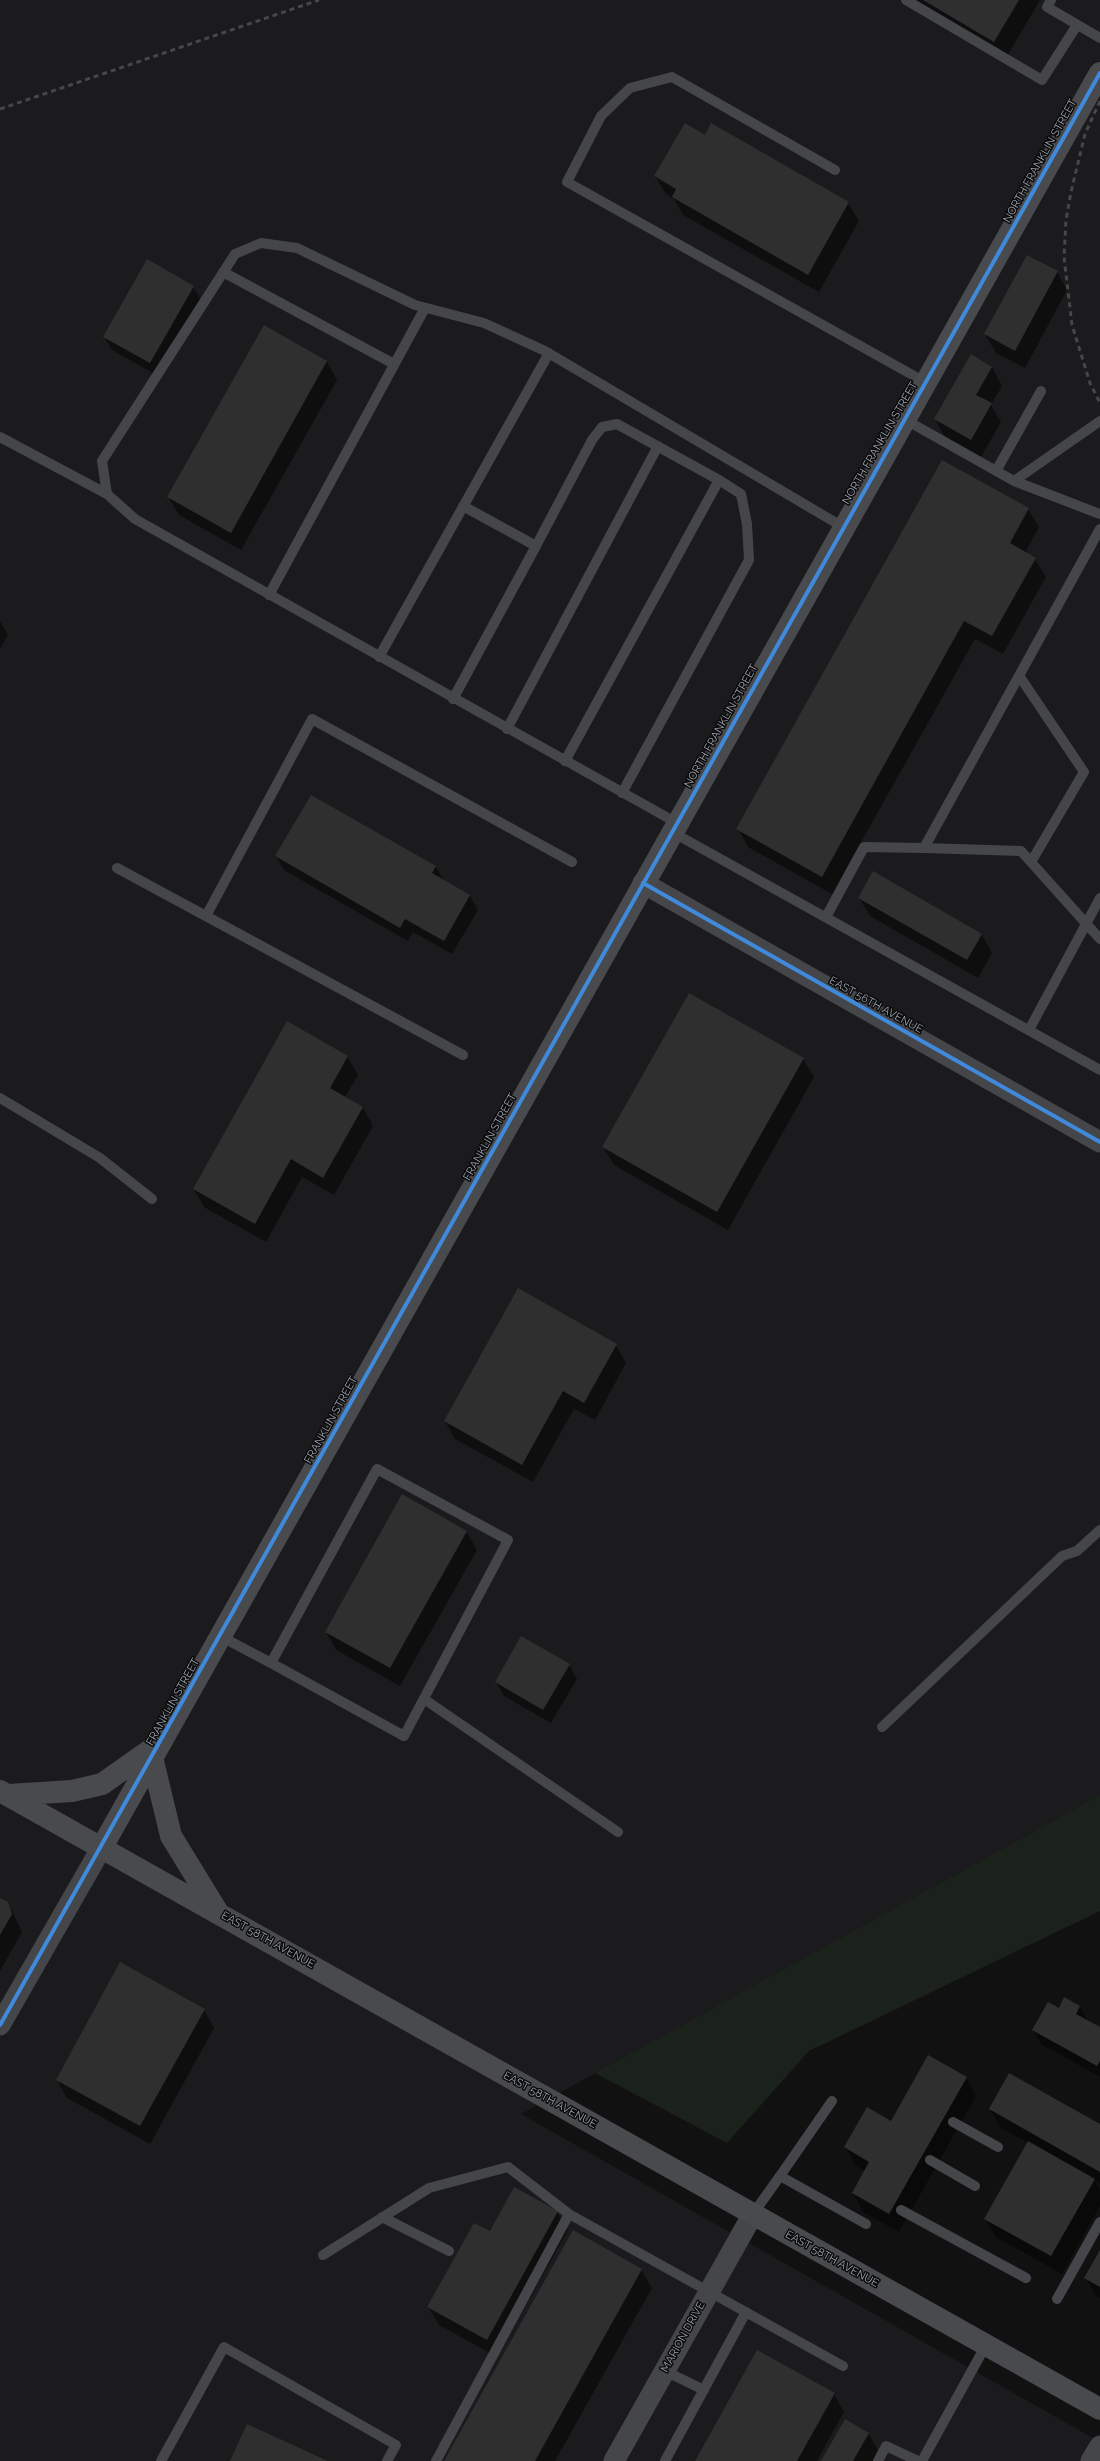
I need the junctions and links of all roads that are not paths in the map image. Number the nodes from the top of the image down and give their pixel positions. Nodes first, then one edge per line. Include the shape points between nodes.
1 (906, 0) edge
2 (1051, 0) edge
3 (1077, 25) junction
4 (1100, 38) edge
5 (1097, 85) edge
6 (835, 170) dead end
7 (223, 272) junction
8 (425, 308) junction
9 (548, 353) junction
10 (394, 364) junction
11 (925, 382) junction
12 (1041, 391) dead end
13 (904, 419) junction
14 (1100, 421) edge
15 (0, 437) edge
16 (658, 446) junction
17 (996, 471) junction
18 (719, 480) junction
19 (1014, 481) junction
20 (107, 494) junction
21 (463, 506) junction
22 (1100, 514) edge
23 (843, 527) junction
24 (1100, 529) edge
25 (536, 546) junction
26 (269, 595) junction
27 (379, 657) junction
28 (1020, 677) junction
29 (453, 699) junction
30 (507, 728) junction
31 (565, 761) junction
32 (622, 793) junction
33 (674, 827) junction
34 (924, 848) junction
35 (572, 862) dead end
36 (1031, 862) junction
37 (117, 868) dead end
38 (643, 883) junction
39 (1100, 898) edge
40 (206, 916) junction
41 (826, 917) junction
42 (1086, 923) junction
43 (1100, 928) edge
44 (1100, 939) edge
45 (1029, 1030) junction
46 (463, 1055) dead end
47 (1100, 1070) edge
48 (0, 1098) edge
49 (1100, 1142) edge
50 (152, 1199) dead end
51 (1100, 1530) edge
52 (220, 1636) junction
53 (271, 1663) junction
54 (424, 1699) junction
55 (882, 1727) dead end
56 (156, 1750) junction
57 (4, 1793) edge
58 (618, 1832) dead end
59 (102, 1847) junction
60 (217, 1912) junction
61 (0, 2025) edge
62 (832, 2101) dead end
63 (953, 2122) dead end
64 (998, 2147) dead end
65 (930, 2160) dead end
66 (780, 2176) junction
67 (975, 2186) dead end
68 (901, 2210) dead end
69 (569, 2214) junction
70 (753, 2214) junction
71 (382, 2217) junction
72 (1100, 2222) edge
73 (866, 2224) dead end
74 (449, 2251) dead end
75 (323, 2255) dead end
76 (1026, 2278) dead end
77 (709, 2292) junction
78 (1057, 2299) dead end
79 (746, 2312) junction
80 (986, 2345) junction
81 (843, 2366) dead end
82 (664, 2371) junction
83 (704, 2390) junction
84 (1100, 2409) edge
85 (1100, 2446) edge
86 (161, 2461) edge
87 (386, 2461) edge
88 (436, 2461) edge
89 (614, 2461) edge
90 (665, 2461) edge
91 (878, 2461) edge
92 (918, 2461) edge
93 (922, 2461) edge
94 (1091, 2461) edge

1 - 3 lane via 1042,80
2 - 3 lane via 1047,6
3 - 4 lane
5 - 11 street, NORTH FRANKLIN STREET
6 - 11 lane via 672,77 630,88 600,116 567,182
7 - 8 lane via 235,254 261,243 297,248
7 - 10 lane
7 - 20 lane via 102,461
8 - 9 lane via 484,322
8 - 10 lane
9 - 21 lane
9 - 23 lane
10 - 26 lane
11 - 13 street, NORTH FRANKLIN STREET
12 - 17 lane
13 - 17 lane
13 - 23 street, NORTH FRANKLIN STREET
14 - 19 lane
15 - 20 lane
16 - 18 lane
16 - 25 lane via 617,424 602,427 592,440
16 - 30 lane
17 - 19 lane
18 - 31 lane
18 - 32 lane via 741,494 747,524 749,560
19 - 22 lane
20 - 26 lane via 135,519
21 - 25 lane
21 - 27 lane
23 - 33 street, NORTH FRANKLIN STREET
24 - 28 lane
25 - 29 lane
26 - 27 lane
27 - 29 lane
28 - 34 lane
28 - 36 lane via 1084,772
29 - 30 lane
30 - 31 lane
31 - 32 lane
32 - 33 lane
33 - 38 street, FRANKLIN STREET
33 - 41 lane
34 - 36 lane via 1021,851
34 - 41 lane via 864,847
35 - 40 lane via 312,719
36 - 42 lane
37 - 40 lane
38 - 49 street, EAST 56TH AVENUE
38 - 52 street, FRANKLIN STREET
39 - 42 lane
40 - 46 lane
41 - 45 lane
42 - 43 lane
42 - 44 lane
42 - 45 lane
45 - 47 lane
48 - 50 lane via 100,1158
51 - 55 lane via 1076,1551 1062,1556
52 - 53 lane
52 - 56 street, FRANKLIN STREET
53 - 54 lane via 404,1736
53 - 54 lane via 377,1469 508,1540
54 - 58 lane
56 - 57 street via 102,1784 72,1791
56 - 59 street, FRANKLIN STREET
56 - 60 street via 170,1836
57 - 59 street, EAST 58TH AVENUE
59 - 60 street, EAST 58TH AVENUE
59 - 61 street, FRANKLIN STREET
60 - 70 street, EAST 58TH AVENUE
62 - 66 lane
63 - 64 lane
65 - 67 lane
66 - 70 lane
66 - 73 lane
68 - 76 lane
69 - 71 lane via 508,2167 429,2188
69 - 77 lane
69 - 88 lane
70 - 77 street, MARION DRIVE
70 - 80 street, EAST 58TH AVENUE
71 - 74 lane
71 - 75 lane
72 - 78 lane
77 - 79 lane
77 - 82 street, MARION DRIVE
79 - 81 lane
79 - 83 lane
80 - 84 street, EAST 58TH AVENUE
80 - 93 lane
82 - 83 lane
82 - 89 street, MARION DRIVE
83 - 90 lane
85 - 94 street
86 - 87 lane via 224,2348 396,2445
91 - 92 lane via 886,2446

